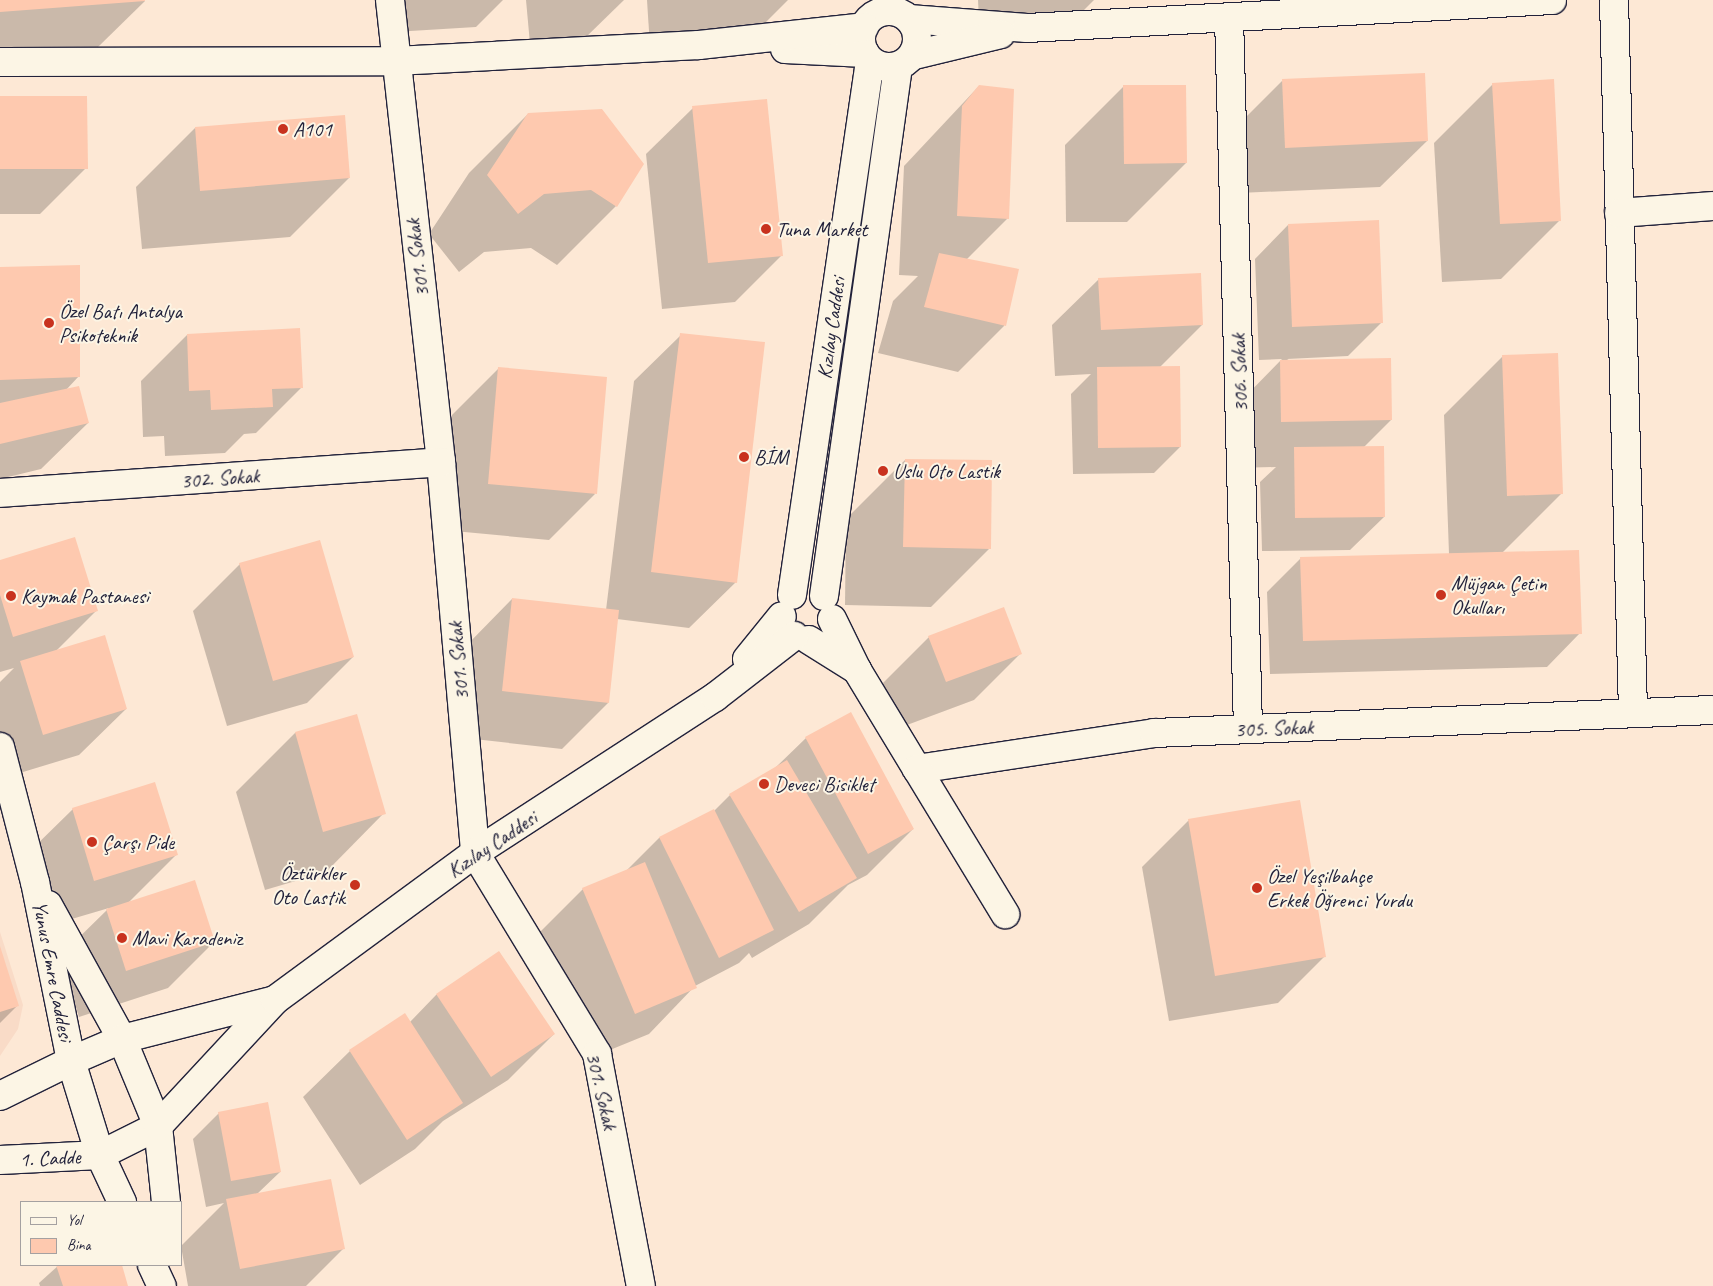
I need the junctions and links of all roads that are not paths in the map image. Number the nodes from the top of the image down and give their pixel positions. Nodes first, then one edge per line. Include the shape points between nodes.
1 (390, 0) edge
2 (1552, 0) edge
3 (1614, 0) edge
4 (1363, 5) edge
5 (1229, 18) junction
6 (883, 23) edge
7 (1027, 28) junction
8 (395, 61) junction
9 (906, 61) junction
10 (0, 62) edge
11 (1713, 206) edge
12 (1619, 213) junction
13 (441, 462) junction
14 (0, 493) edge
15 (828, 608) junction
16 (794, 622) junction
17 (857, 670) junction
18 (1713, 710) edge
19 (1633, 713) junction
20 (1248, 729) junction
21 (0, 747) edge
22 (917, 769) junction
23 (475, 853) junction
24 (35, 882) junction
25 (1005, 914) dead end
26 (275, 1000) junction
27 (122, 1039) junction
28 (71, 1061) junction
29 (0, 1096) edge
30 (158, 1126) junction
31 (100, 1156) junction
32 (0, 1160) edge
33 (122, 1201) edge
34 (166, 1201) edge
35 (152, 1266) edge
36 (172, 1266) edge
37 (162, 1286) edge
38 (174, 1286) edge
39 (641, 1286) edge

1 - 8 street, 301. Sokak
2 - 4 street
3 - 12 street
4 - 5 street
5 - 7 street
5 - 20 street, 306. Sokak
6 - 7 street
6 - 8 street via 699,45
6 - 9 street, Kızılay Caddesi via 918,36
6 - 9 street via 879,66
6 - 16 street, Kızılay Caddesi
7 - 9 street
8 - 10 street
8 - 13 street, 301. Sokak
9 - 15 street, Kızılay Caddesi
11 - 12 street
12 - 19 street
13 - 14 street, 302. Sokak
13 - 23 street, 301. Sokak
15 - 16 street via 824,633
15 - 16 street via 808,590
15 - 17 street
16 - 17 street
16 - 23 street, Kızılay Caddesi via 715,697
17 - 22 street
18 - 19 street, 305. Sokak
19 - 20 street, 305. Sokak
20 - 22 street, 305. Sokak via 1154,733
21 - 24 street, Yunus Emre Caddesi
22 - 25 street
23 - 26 street, Kızılay Caddesi
23 - 39 street, 301. Sokak via 597,1054
24 - 27 street, Yunus Emre Caddesi
24 - 28 street, Yunus Emre Caddesi
26 - 27 street, Kızılay Caddesi
26 - 30 street, Kızılay Caddesi
27 - 28 street, Kızılay Caddesi
27 - 30 street, Yunus Emre Caddesi
28 - 29 street
28 - 31 street, Yunus Emre Caddesi
30 - 31 street, Kızılay Caddesi
30 - 34 street
31 - 32 street, 1. Cadde
31 - 33 street
35 - 37 street
36 - 38 street

